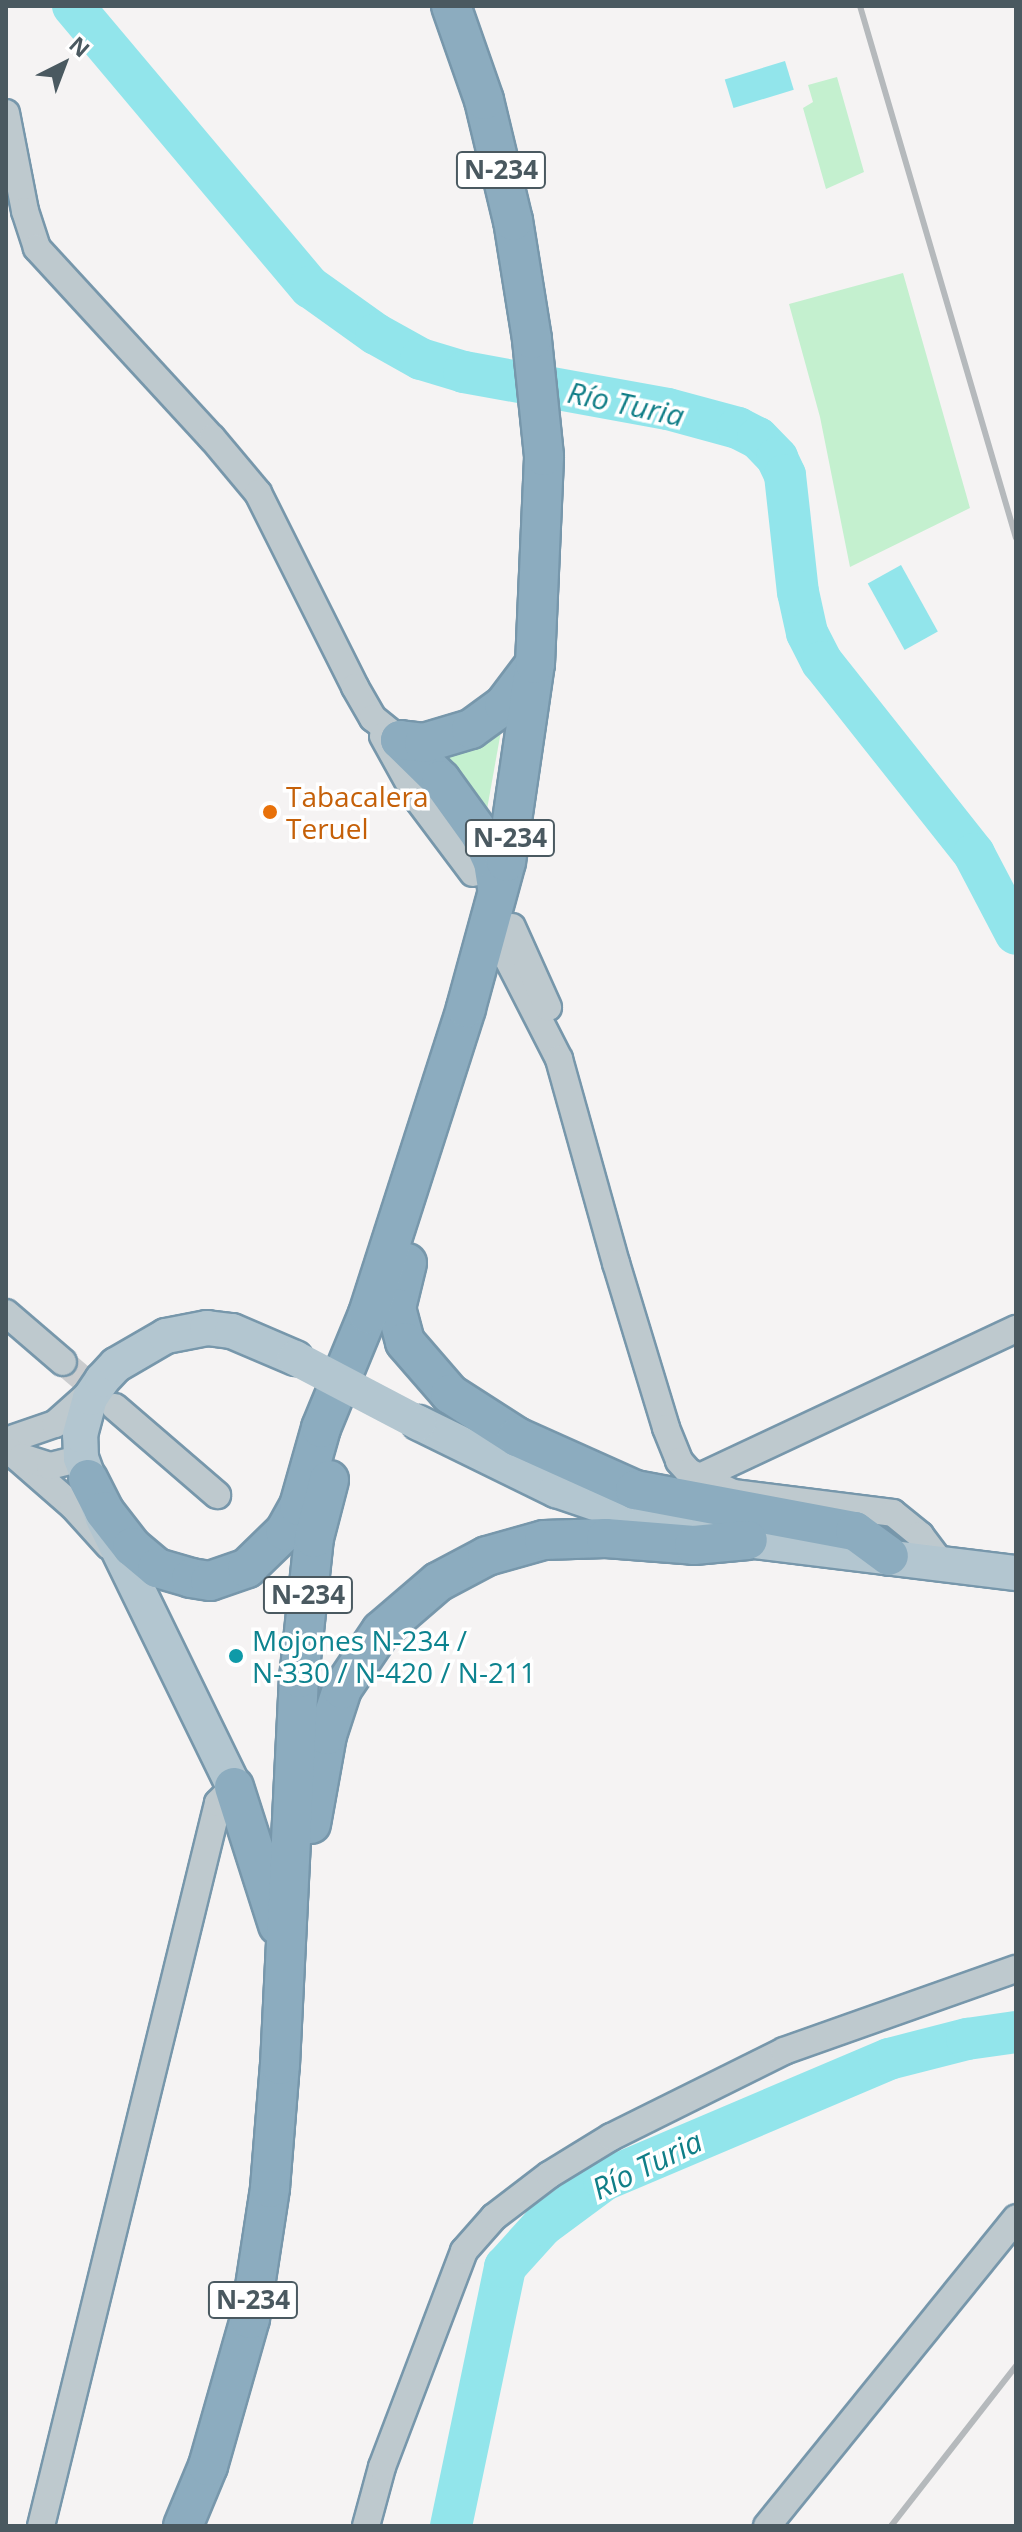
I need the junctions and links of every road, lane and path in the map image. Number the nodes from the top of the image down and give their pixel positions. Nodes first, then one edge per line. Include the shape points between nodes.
1 (451, 6) edge
2 (6, 113) edge
3 (535, 664) junction
4 (386, 729) junction
5 (493, 906) junction
6 (466, 1008) junction
7 (6, 1313) edge
8 (368, 1314) junction
9 (1016, 1329) edge
10 (63, 1362) tunnel mouth
11 (109, 1393) junction
12 (9, 1443) edge
13 (84, 1469) junction
14 (702, 1476) junction
15 (217, 1495) dead end
16 (748, 1540) junction
17 (889, 1556) junction
18 (948, 1564) junction
19 (130, 1572) junction
20 (1016, 1573) edge
21 (234, 1787) junction
22 (288, 1882) junction
23 (286, 1946) junction
24 (1016, 1969) edge
25 (1016, 2218) edge
26 (41, 2526) edge
27 (183, 2526) edge
28 (366, 2526) edge
29 (767, 2526) edge

1 - 3 highway, N-234 via 484,100 513,221 532,339 544,456
2 - 4 street via 37,248 258,493
3 - 4 highway via 504,705 471,729 424,743
3 - 5 highway, N-234 via 517,804
4 - 5 highway via 441,780 480,834 493,862
5 - 6 highway, N-234
5 - 14 street via 559,1059 666,1428 679,1461
6 - 8 highway, N-234
6 - 17 highway via 440,1153 396,1308 405,1342 450,1394 517,1437 593,1473 674,1500 855,1531
7 - 10 street
8 - 13 highway via 321,1428 299,1506 285,1531 247,1568 210,1581 157,1568 118,1531
8 - 22 highway, N-234 via 314,1538 299,1678
9 - 14 street
11 - 12 street
11 - 13 main road via 83,1415
11 - 15 street
11 - 16 main road, bridge via 146,1345 184,1330 232,1331 295,1358 487,1459 592,1505 665,1527
12 - 13 street via 50,1466
12 - 19 street
13 - 19 main road
14 - 18 street via 733,1493 893,1513
16 - 17 main road
16 - 22 highway via 694,1545 544,1540 487,1556 418,1597 369,1646 342,1689 327,1735 307,1846
17 - 18 main road
18 - 20 main road
19 - 21 main road
21 - 23 highway
21 - 26 street via 218,1803
22 - 23 highway, N-234
23 - 27 highway, N-234 via 270,2188 250,2319 208,2466
24 - 28 street via 784,2051 611,2137 494,2217 464,2251 382,2467
25 - 29 street

